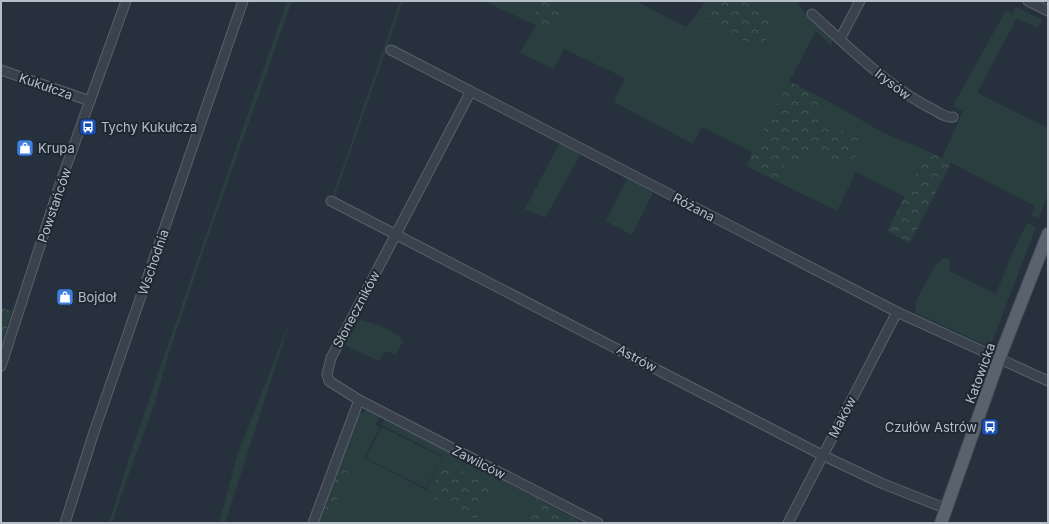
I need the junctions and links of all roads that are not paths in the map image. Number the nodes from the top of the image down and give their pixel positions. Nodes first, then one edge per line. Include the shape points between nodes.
1 (126, 1) edge
2 (243, 1) edge
3 (860, 1) edge
4 (1028, 1) edge
5 (1048, 11) edge
6 (812, 14) dead end
7 (840, 39) junction
8 (391, 50) dead end
9 (1, 70) edge
10 (471, 91) junction
11 (90, 101) junction
12 (953, 117) dead end
13 (331, 201) dead end
14 (396, 234) junction
15 (1048, 234) edge
16 (896, 312) junction
17 (999, 359) junction
18 (2, 360) edge
19 (1048, 381) edge
20 (359, 400) junction
21 (822, 455) junction
22 (947, 509) junction
23 (65, 523) edge
24 (313, 523) edge
25 (598, 523) edge
26 (788, 523) edge
27 (941, 523) edge

1 - 11 street, Powstańców
2 - 23 street, Wschodnia
3 - 7 street
4 - 5 street
6 - 7 street, Irysów
7 - 12 street, Irysów via 881,76 914,100
8 - 10 street, Różana
9 - 11 street, Kukułcza
10 - 14 street, Słoneczników
10 - 16 street, Różana
11 - 18 street, Powstańców
13 - 14 street, Astrów
14 - 20 street, Słoneczników via 328,366 329,381
14 - 21 street, Astrów
15 - 17 main road, Katowicka
16 - 17 street, Różana
16 - 21 street, Maków
17 - 19 street, Różana
17 - 22 main road, Katowicka
20 - 24 street
20 - 25 street, Zawilców
21 - 22 street, Astrów via 881,483
21 - 26 street, Maków
22 - 27 main road, Katowicka

